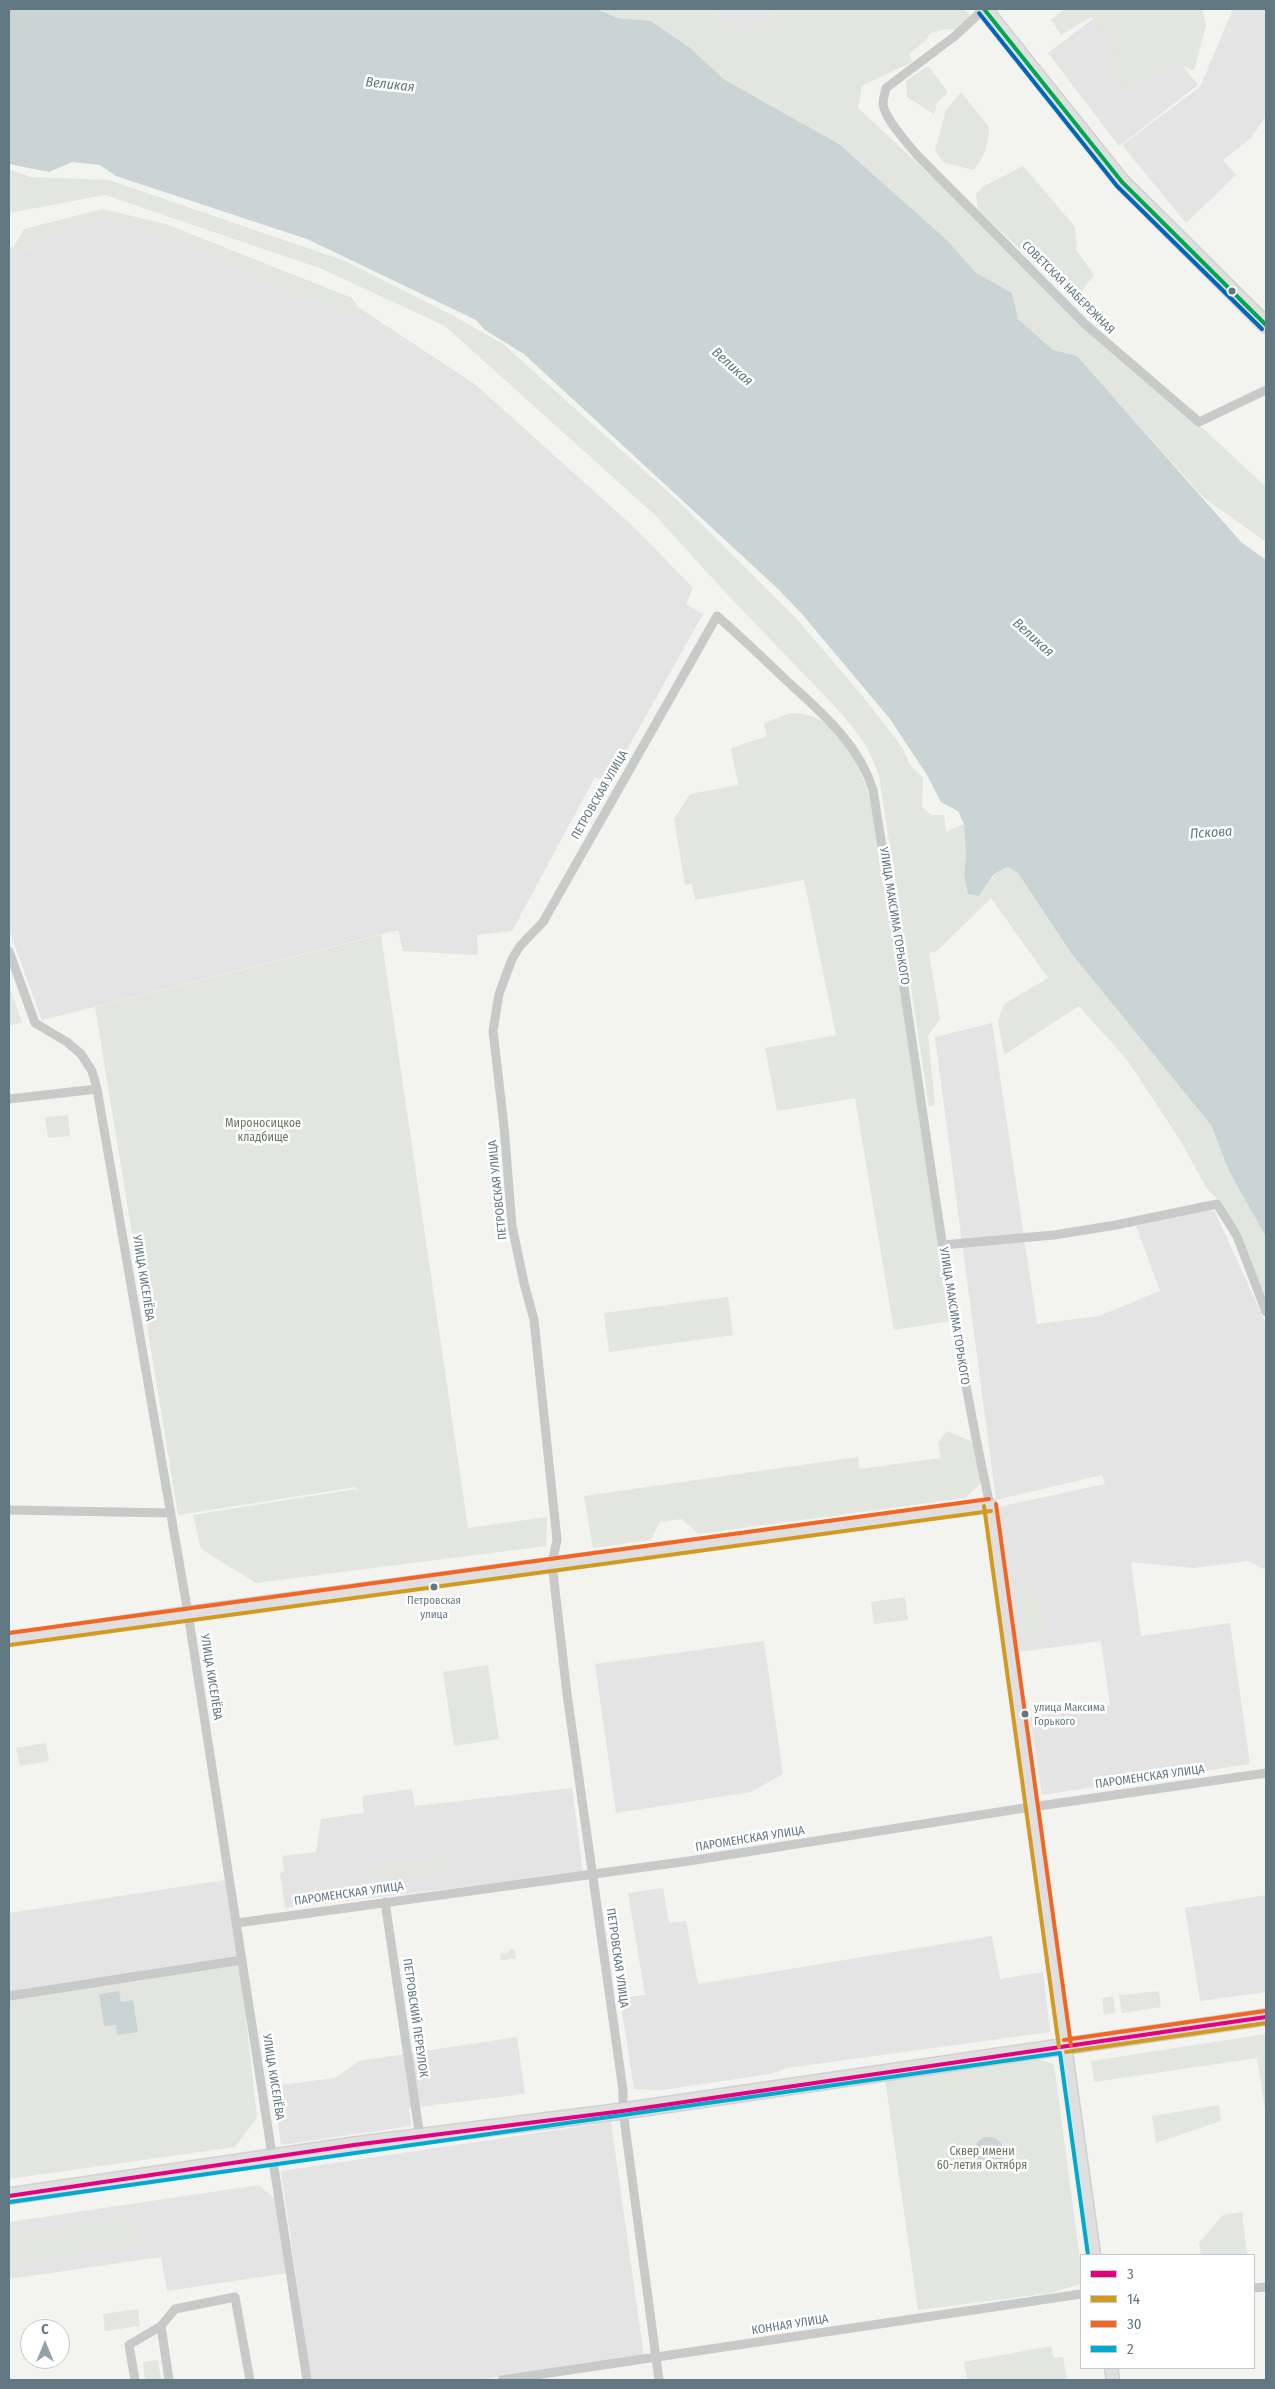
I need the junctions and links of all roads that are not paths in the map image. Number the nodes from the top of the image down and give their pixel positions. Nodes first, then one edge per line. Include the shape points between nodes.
1 (984, 9) edge
2 (1266, 325) edge
3 (1266, 390) edge
4 (717, 616) joint
5 (9, 951) edge
6 (97, 1089) junction
7 (9, 1099) edge
8 (942, 1245) junction
9 (1266, 1312) edge
10 (990, 1505) junction
11 (9, 1510) edge
12 (170, 1513) junction
13 (552, 1563) junction
14 (188, 1613) junction
15 (9, 1639) edge
16 (1266, 1773) edge
17 (1032, 1806) junction
18 (592, 1874) junction
19 (385, 1902) junction
20 (237, 1923) junction
21 (242, 1960) junction
22 (9, 1996) edge
23 (1266, 2017) edge
24 (1065, 2046) junction
25 (623, 2111) junction
26 (420, 2137) junction
27 (273, 2157) junction
28 (9, 2196) edge
29 (1094, 2254) edge
30 (1080, 2294) edge
31 (161, 2326) junction
32 (656, 2358) junction
33 (135, 2380) edge
34 (169, 2380) edge
35 (250, 2380) edge
36 (307, 2380) edge
37 (502, 2380) edge
38 (660, 2380) edge

1 - 2 main road via 1122,182
1 - 3 street, СОВЕТСКАЯ НАБЕРЕЖНАЯ via 955,36 886,88 883,104 886,114 918,156 1085,324 1199,422
4 - 8 street, УЛИЦА МАКСИМА ГОРЬКОГО via 836,727 869,776 874,790 905,989
4 - 13 street, ПЕТРОВСКАЯ УЛИЦА via 543,922 512,959 497,1003 492,1031 512,1226 534,1320 543,1393 557,1540
5 - 6 street, УЛИЦА КИСЕЛЁВА via 35,1023 81,1054 92,1071
6 - 7 street
6 - 12 street, УЛИЦА КИСЕЛЁВА
8 - 9 street via 1054,1235 1218,1204 1237,1236
8 - 10 street, УЛИЦА МАКСИМА ГОРЬКОГО via 974,1436
10 - 13 main road
10 - 17 main road, УЛИЦА МАКСИМА ГОРЬКОГО
11 - 12 street
12 - 14 street, УЛИЦА КИСЕЛЁВА
13 - 14 main road
13 - 18 street, ПЕТРОВСКАЯ УЛИЦА
14 - 15 main road
14 - 20 street, УЛИЦА КИСЕЛЁВА
16 - 17 street, ПАРОМЕНСКАЯ УЛИЦА
17 - 18 street, ПАРОМЕНСКАЯ УЛИЦА
17 - 24 main road, УЛИЦА МАКСИМА ГОРЬКОГО
18 - 19 street, ПАРОМЕНСКАЯ УЛИЦА
18 - 25 street, ПЕТРОВСКАЯ УЛИЦА via 623,2090
19 - 20 street, ПАРОМЕНСКАЯ УЛИЦА
19 - 26 street, ПЕТРОВСКИЙ ПЕРЕУЛОК
20 - 21 street, УЛИЦА КИСЕЛЁВА
21 - 22 street
21 - 27 street, УЛИЦА КИСЕЛЁВА
23 - 24 main road
24 - 25 main road
24 - 29 main road, УЛИЦА МАКСИМА ГОРЬКОГО
25 - 26 main road
25 - 32 street, ПЕТРОВСКАЯ УЛИЦА
26 - 27 main road
27 - 28 main road
27 - 36 street, УЛИЦА КИСЕЛЁВА
30 - 32 street, КОННАЯ УЛИЦА
31 - 33 street via 130,2345
31 - 34 street
31 - 35 street via 176,2309 235,2297
32 - 37 street, КОННАЯ УЛИЦА
32 - 38 street, ПЕТРОВСКАЯ УЛИЦА

